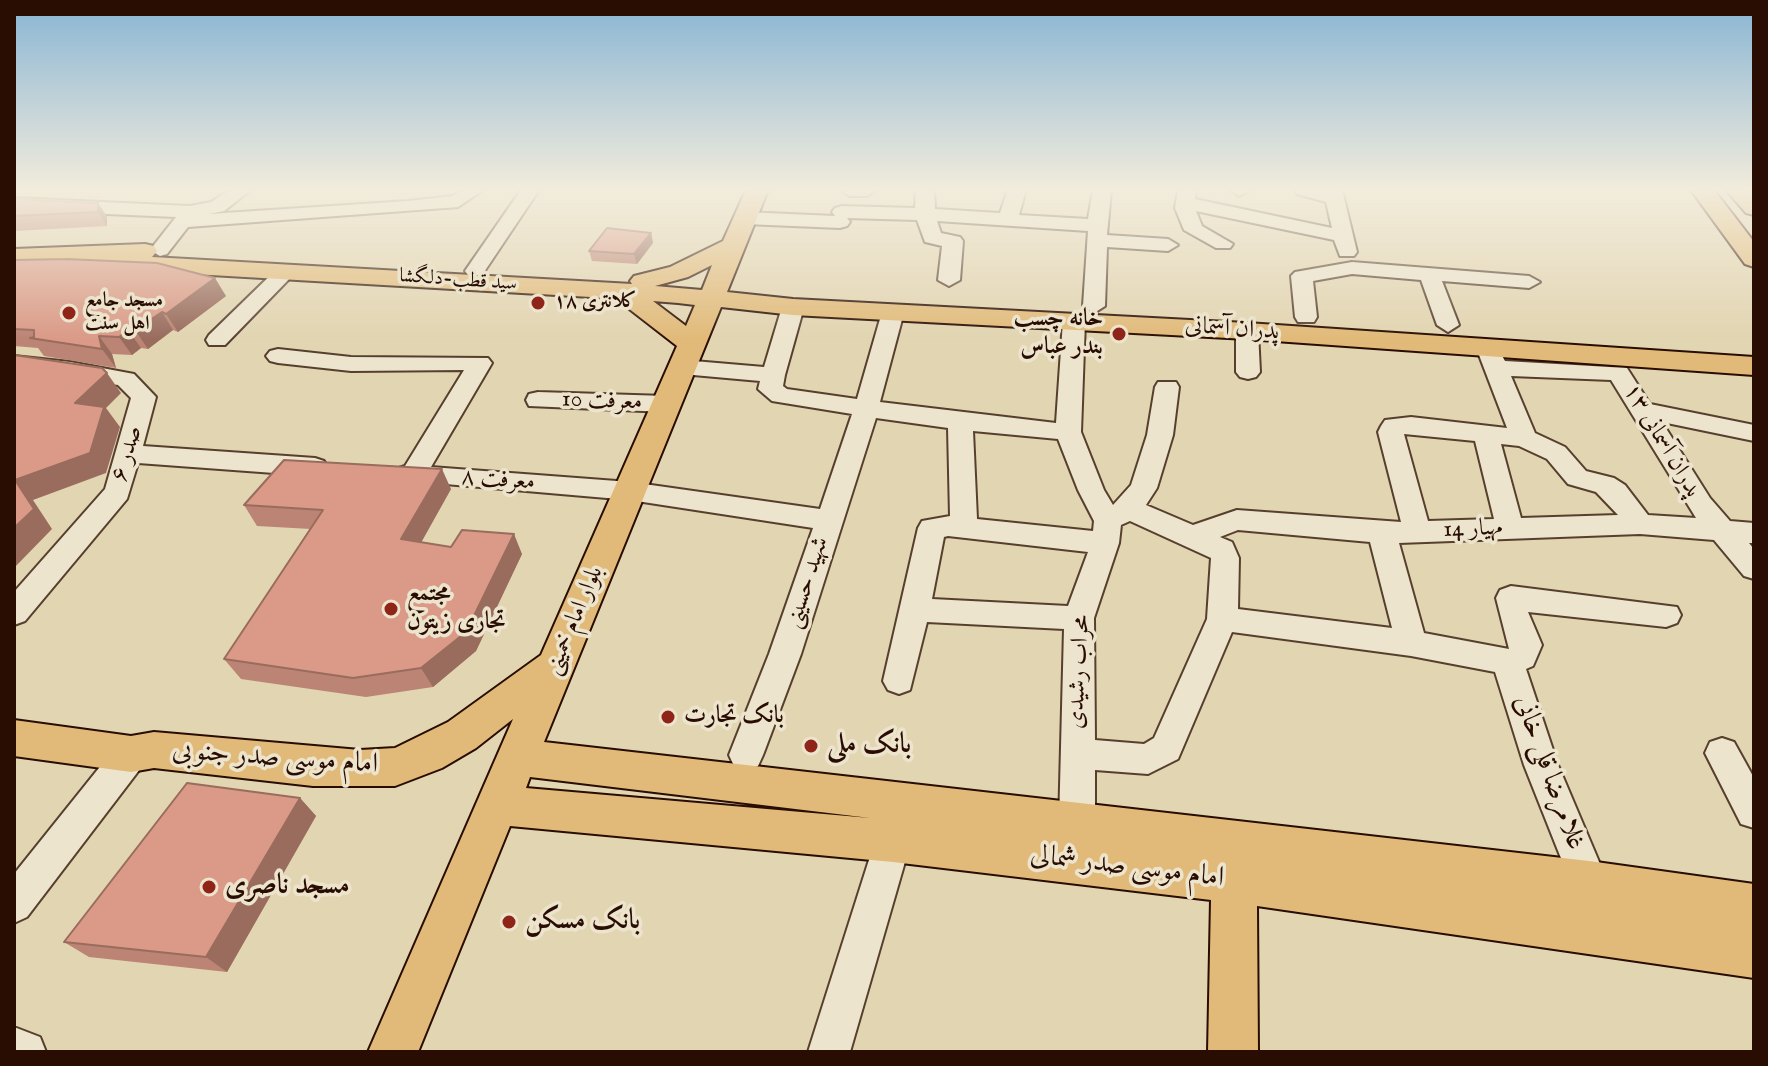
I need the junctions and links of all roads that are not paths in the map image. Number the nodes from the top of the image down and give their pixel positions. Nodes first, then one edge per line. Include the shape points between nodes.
1 (166, 240) edge
2 (496, 240) edge
3 (718, 240) edge
4 (736, 240) edge
5 (944, 240) edge
6 (1096, 240) edge
7 (1137, 240) edge
8 (1214, 240) edge
9 (1344, 240) edge
10 (1739, 240) edge
11 (1223, 244) dead end
12 (1168, 245) dead end
13 (160, 250) junction
14 (14, 256) edge
15 (1754, 259) edge
16 (14, 267) edge
17 (1352, 268) junction
18 (286, 271) junction
19 (392, 271) junction
20 (475, 271) junction
21 (1429, 274) junction
22 (949, 280) dead end
23 (643, 281) junction
24 (1529, 282) dead end
25 (601, 291) junction
26 (714, 292) junction
27 (793, 307) junction
28 (893, 312) junction
29 (1084, 313) junction
30 (1306, 317) junction
31 (1448, 325) junction
32 (1247, 331) junction
33 (217, 340) dead end
34 (1754, 346) edge
35 (278, 356) dead end
36 (687, 356) junction
37 (1492, 357) junction
38 (14, 363) edge
39 (1754, 366) edge
40 (1248, 372) dead end
41 (773, 375) junction
42 (1167, 387) dead end
43 (538, 400) dead end
44 (666, 404) junction
45 (866, 410) junction
46 (1640, 410) junction
47 (960, 422) junction
48 (1068, 432) junction
49 (1754, 433) edge
50 (1486, 435) junction
51 (1524, 438) junction
52 (128, 454) junction
53 (339, 469) edge
54 (383, 472) edge
55 (413, 474) junction
56 (630, 491) junction
57 (828, 520) junction
58 (1113, 524) junction
59 (1640, 524) junction
60 (964, 528) junction
61 (1510, 528) junction
62 (1721, 528) junction
63 (1417, 532) junction
64 (1382, 533) junction
65 (1754, 533) edge
66 (1195, 535) junction
67 (1754, 568) edge
68 (914, 610) junction
69 (14, 613) edge
70 (1666, 615) dead end
71 (1079, 618) junction
72 (1222, 619) junction
73 (1411, 643) junction
74 (1508, 662) junction
75 (556, 666) junction
76 (899, 681) dead end
77 (14, 738) edge
78 (1722, 753) dead end
79 (131, 754) junction
80 (1076, 754) junction
81 (746, 755) dead end
82 (517, 757) junction
83 (497, 805) junction
84 (1754, 812) edge
85 (1077, 825) junction
86 (893, 841) junction
87 (1234, 881) junction
88 (1589, 883) junction
89 (14, 904) edge
90 (1754, 907) edge
91 (1754, 954) edge
92 (14, 1048) edge
93 (25, 1052) edge
94 (393, 1052) edge
95 (829, 1052) edge
96 (1233, 1052) edge

1 - 13 street
2 - 20 street
3 - 23 main road via 679,272
4 - 26 main road, بلوار امام خمینی
5 - 22 street via 953,241
6 - 29 street
7 - 12 street
8 - 11 street
9 - 17 street
10 - 15 main road
13 - 14 main road, سید قطب-دلگشا
13 - 19 main road, سید قطب-دلگشا
16 - 18 main road, سید قطب-دلگشا via 159,264
17 - 21 street
17 - 30 street via 1302,276
18 - 19 main road, سید قطب-دلگشا
18 - 33 street
19 - 20 main road, سید قطب-دلگشا
19 - 25 main road, سید قطب-دلگشا
20 - 23 main road, سید قطب-دلگشا
21 - 24 street
21 - 31 street
23 - 26 main road, سید قطب-دلگشا
25 - 26 main road, سید قطب-دلگشا
25 - 36 main road via 637,302
26 - 27 main road, پدران آسمانی
26 - 29 main road, پدران آسمانی
26 - 36 main road, بلوار امام خمینی
27 - 28 main road, پدران آسمانی
27 - 41 street
28 - 29 main road, پدران آسمانی
28 - 45 street, شهید حسینی
29 - 30 main road, پدران آسمانی
29 - 32 main road, پدران آسمانی
29 - 48 street
30 - 31 main road, پدران آسمانی
31 - 34 main road, پدران آسمانی
32 - 37 main road, پدران آسمانی
32 - 40 street
35 - 55 street via 351,364 480,363
36 - 41 street
36 - 44 main road, بلوار امام خمینی
37 - 39 main road, پدران آسمانی
37 - 46 street, پدران آسمانی ۱۳ via 1619,373
37 - 51 street
38 - 52 street, صدر ۶ via 126,379 144,397
41 - 45 street via 770,389 781,396
42 - 58 street, محراب رشیدی via 1144,488
43 - 44 street, معرفت 10
44 - 56 main road, بلوار امام خمینی
45 - 47 street
45 - 57 street, شهید حسینی
46 - 49 street
46 - 62 street, پدران آسمانی ۱۳ via 1700,505
47 - 48 street
47 - 60 street
48 - 58 street via 1091,490
50 - 51 street
50 - 61 street
50 - 63 street via 1394,426 1391,432
51 - 59 street via 1556,453 1577,478 1615,492
52 - 53 street
52 - 69 street, صدر ۶ via 117,492
54 - 55 street, معرفت ۸
55 - 56 street, معرفت ۸
56 - 57 street, معرفت ۸
56 - 75 main road, بلوار امام خمینی
57 - 81 street, شهید حسینی
58 - 60 street
58 - 66 street
58 - 71 street, محراب رشیدی
59 - 61 street, مهیار 14
59 - 62 street, مهیار 14
60 - 68 street via 932,528
61 - 63 street, مهیار 14
62 - 65 street, مهیار 14
62 - 67 street, پدران آسمانی ۱۳
63 - 64 street, مهیار 14
64 - 66 street, مهیار 14 via 1237,520
64 - 73 street
66 - 72 street via 1222,549 1225,558
68 - 71 street
68 - 76 street
70 - 74 street via 1511,598 1526,645 1522,657
71 - 80 street, محراب رشیدی
72 - 73 street
72 - 80 street via 1166,748 1148,759
73 - 74 street
74 - 88 street, غلامرضا قلی خانی via 1541,765
75 - 79 main road, امام موسی صدر جنوبی via 462,735 395,767 313,767 154,750
75 - 82 main road, بلوار امام خمینی
77 - 79 main road, امام موسی صدر جنوبی
78 - 84 street
79 - 89 street
80 - 85 street, محراب رشیدی
82 - 83 main road, بلوار امام خمینی
82 - 85 main road, امام موسی صدر شمالی
83 - 86 main road, امام موسی صدر شمالی
83 - 94 main road, بلوار امام خمینی
85 - 88 main road, امام موسی صدر شمالی
86 - 87 main road, امام موسی صدر شمالی
86 - 95 street
87 - 91 main road, امام موسی صدر شمالی
87 - 96 main road
88 - 90 main road, امام موسی صدر شمالی
92 - 93 street

